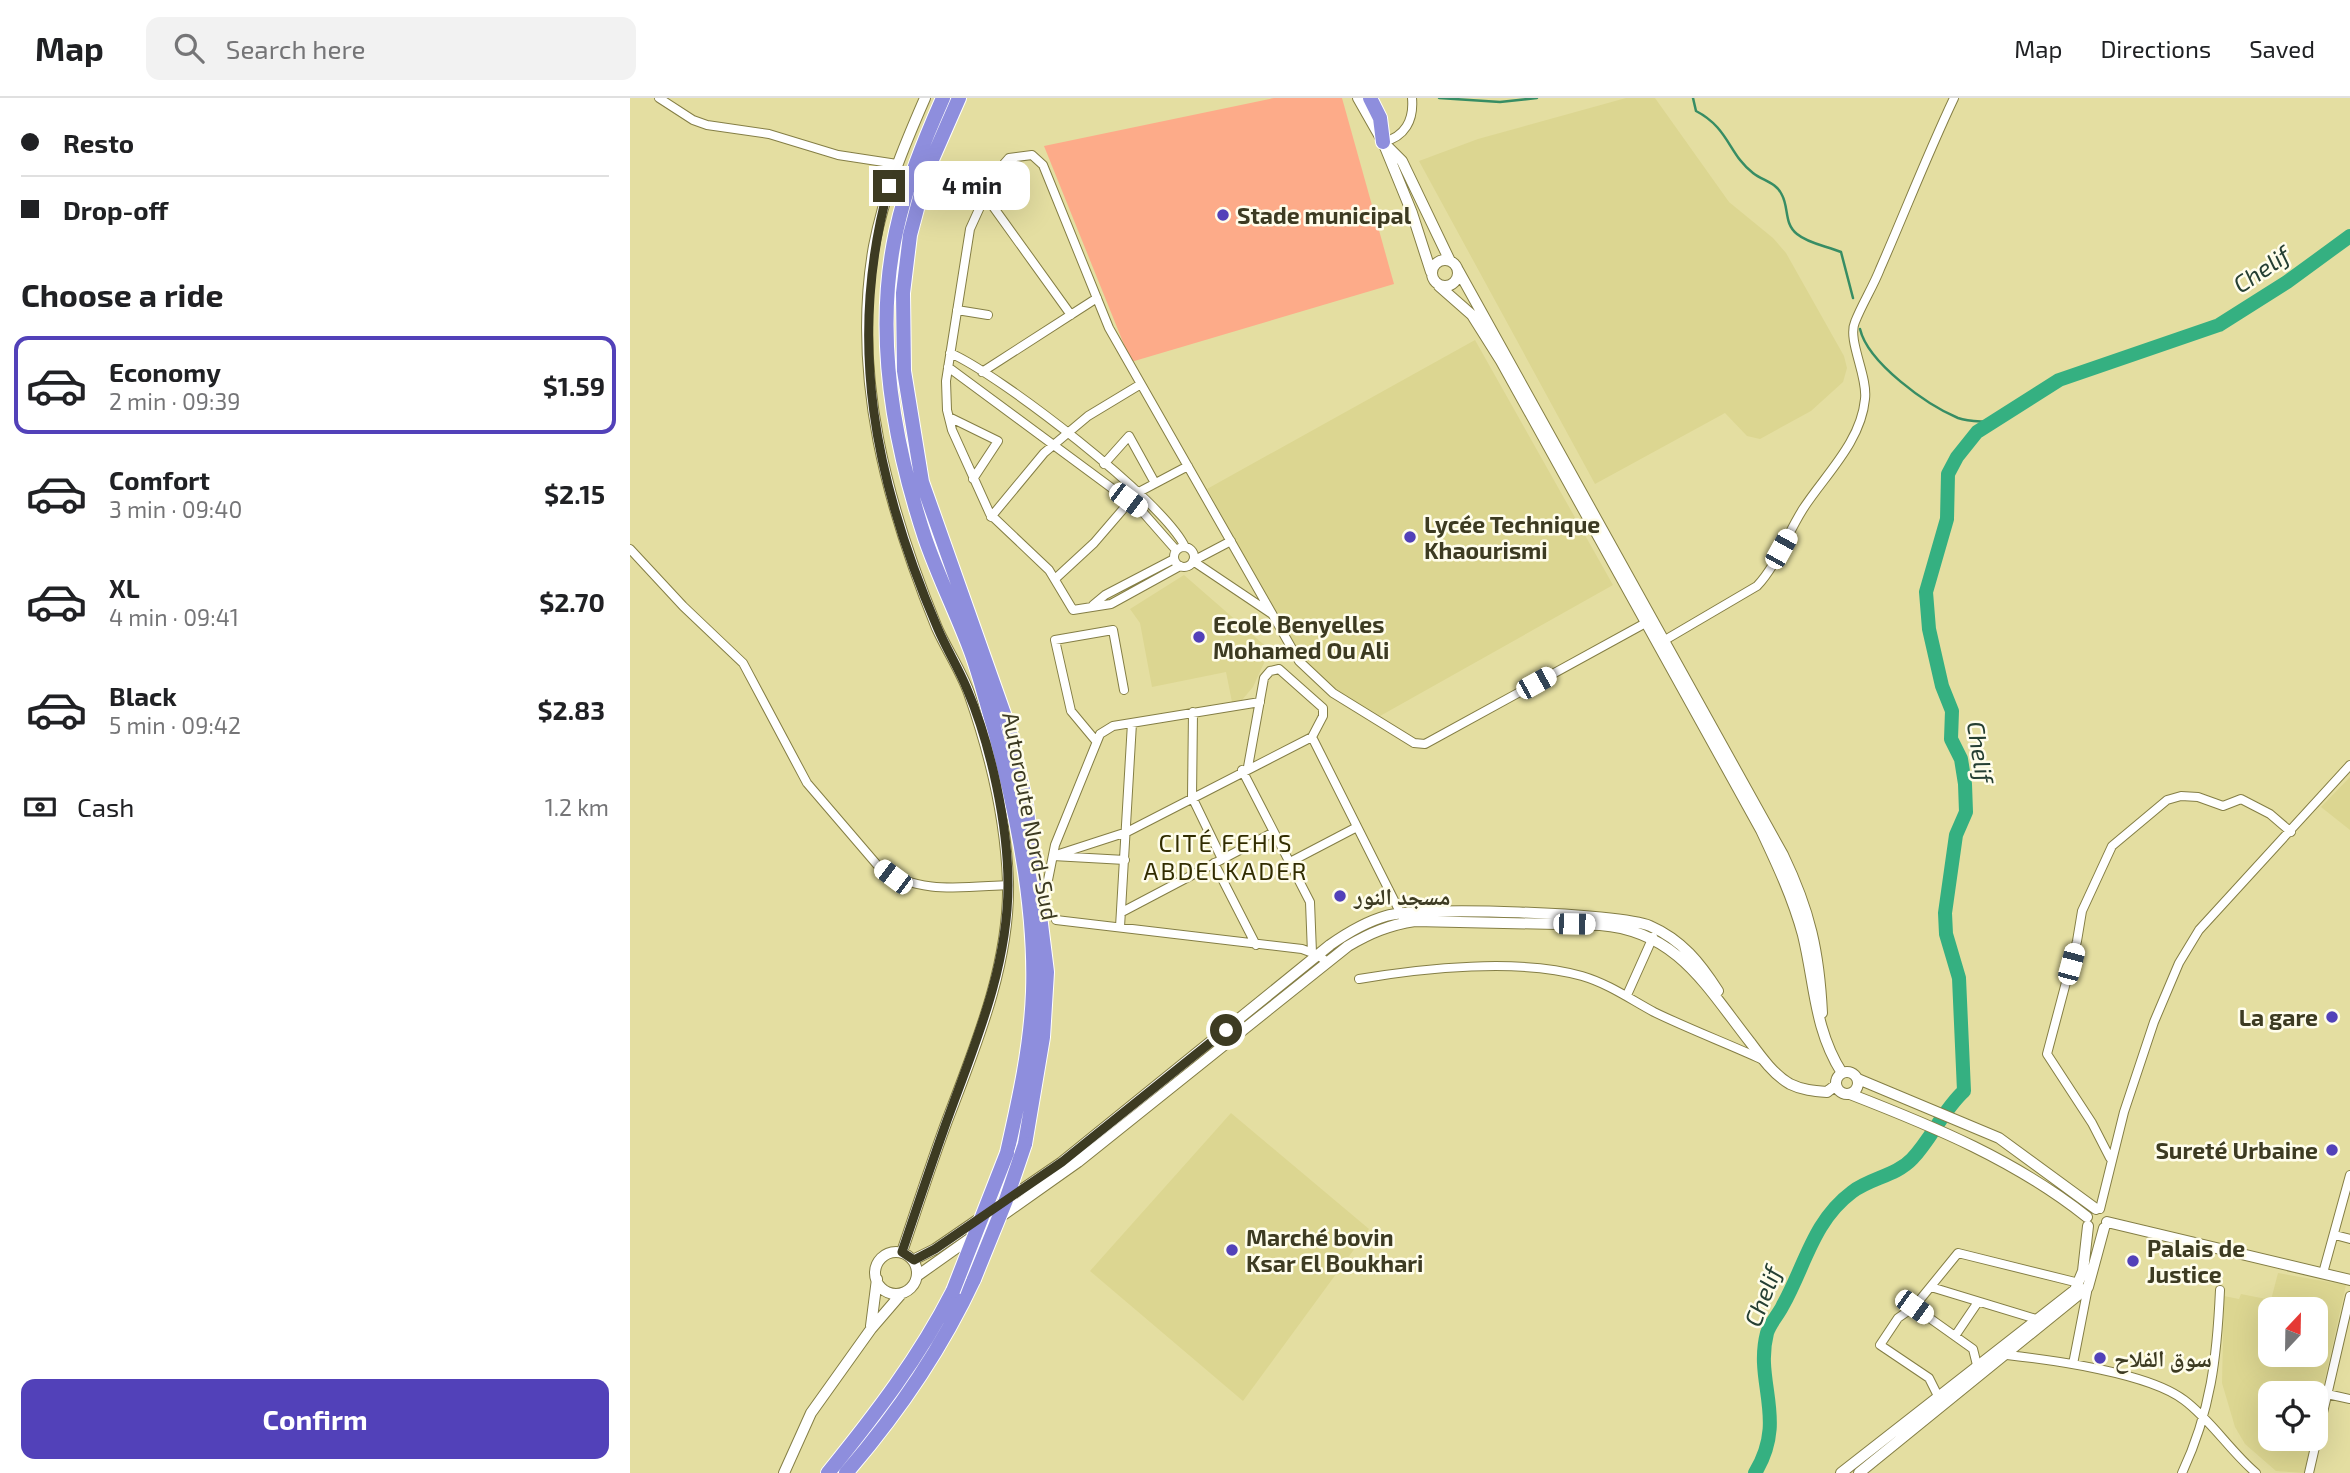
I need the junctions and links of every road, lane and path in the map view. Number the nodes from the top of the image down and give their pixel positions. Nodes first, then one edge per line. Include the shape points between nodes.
1 (659, 98) edge
2 (925, 98) edge
3 (943, 98) edge
4 (959, 98) edge
5 (1358, 98) edge
6 (1370, 98) edge
7 (1412, 98) edge
8 (1954, 98) edge
9 (1383, 142) junction
10 (897, 164) junction
11 (984, 194) junction
12 (1450, 261) junction
13 (1458, 270) junction
14 (1431, 272) junction
15 (1439, 286) junction
16 (1097, 298) junction
17 (957, 310) junction
18 (989, 315) dead end
19 (1070, 315) junction
20 (950, 353) junction
21 (948, 367) junction
22 (982, 372) junction
23 (1141, 384) junction
24 (948, 417) junction
25 (1067, 432) junction
26 (1055, 443) junction
27 (1104, 464) junction
28 (1188, 466) junction
29 (973, 479) junction
30 (1155, 483) junction
31 (1137, 493) junction
32 (1128, 500) junction
33 (991, 517) junction
34 (1231, 541) junction
35 (630, 549) edge
36 (1178, 552) junction
37 (1193, 561) junction
38 (1180, 566) junction
39 (1055, 579) junction
40 (1091, 607) junction
41 (1274, 615) junction
42 (1650, 621) junction
43 (1665, 640) junction
44 (1125, 690) dead end
45 (1260, 702) junction
46 (1193, 712) junction
47 (1132, 723) junction
48 (1312, 737) junction
49 (1096, 741) junction
50 (2350, 765) edge
51 (1245, 769) junction
52 (1192, 797) junction
53 (1357, 827) junction
54 (1127, 832) junction
55 (1274, 832) junction
56 (2291, 832) junction
57 (1053, 856) junction
58 (1125, 860) junction
59 (1218, 861) junction
60 (1290, 862) junction
61 (1048, 880) dead end
62 (1008, 885) junction
63 (1122, 912) junction
64 (1402, 918) junction
65 (1056, 920) dead end
66 (1120, 927) junction
67 (1653, 937) junction
68 (1256, 945) junction
69 (1319, 957) junction
70 (1359, 979) dead end
71 (1627, 995) junction
72 (1820, 1023) junction
73 (1764, 1060) junction
74 (1842, 1073) junction
75 (1858, 1079) junction
76 (1836, 1085) junction
77 (1850, 1094) junction
78 (2110, 1158) junction
79 (2350, 1175) edge
80 (2098, 1209) junction
81 (2087, 1221) junction
82 (2105, 1225) junction
83 (2335, 1235) junction
84 (2350, 1239) edge
85 (902, 1252) junction
86 (914, 1260) junction
87 (2323, 1273) junction
88 (917, 1276) junction
89 (877, 1279) junction
90 (2350, 1280) edge
91 (2084, 1285) junction
92 (1931, 1287) junction
93 (2220, 1290) dead end
94 (902, 1293) junction
95 (2350, 1296) edge
96 (1978, 1302) junction
97 (1914, 1307) junction
98 (2036, 1319) junction
99 (871, 1329) junction
100 (1955, 1336) junction
101 (2007, 1355) junction
102 (1977, 1364) junction
103 (2073, 1364) junction
104 (2328, 1390) edge
105 (2328, 1394) edge
106 (1938, 1396) junction
107 (2350, 1399) edge
108 (2204, 1419) junction
109 (2314, 1451) edge
110 (1865, 1471) edge
111 (784, 1473) edge
112 (828, 1473) edge
113 (846, 1473) edge
114 (1841, 1473) edge
115 (2182, 1473) edge
116 (2256, 1473) edge
117 (2309, 1473) edge

1 - 10 street via 707,125 769,134 838,155
2 - 10 street
3 - 112 highway, Autoroute Nord-Sud, bridge via 915,166 895,234 887,295 890,380 912,496 971,651 1003,765 1032,941 1033,993 1023,1085 1007,1153 953,1291 903,1377
4 - 113 highway, Autoroute Nord-Sud, bridge via 928,171 910,235 903,293 904,371 922,482 1009,728 1026,803 1047,972 1043,1037 1025,1144 974,1279 949,1332 915,1384
5 - 9 street
6 - 9 highway via 1380,118
7 - 9 street via 1405,129
8 - 43 street via 1854,322 1866,397 1853,439 1802,511 1766,577
9 - 12 street via 1402,160
9 - 14 street
10 - 62 street via 874,247 867,304 874,418 902,533 938,629 968,691 988,754
11 - 16 street via 1009,158 1026,154 1038,159
11 - 17 street via 970,229
11 - 19 street
12 - 13 street
12 - 14 street via 1438,261
13 - 15 street via 1455,282
13 - 42 street
14 - 15 street
15 - 42 street via 1464,306 1483,330
16 - 19 street
16 - 23 street
17 - 18 street
17 - 20 street
19 - 22 street
20 - 21 street
20 - 22 street
21 - 24 street
21 - 26 street
22 - 25 street
23 - 25 street
23 - 28 street
24 - 29 street
24 - 29 street via 999,441
25 - 26 street
25 - 27 street
26 - 32 street
26 - 33 street
27 - 30 street via 1129,436
27 - 31 street
28 - 30 street
28 - 34 street
29 - 33 street
30 - 31 street
31 - 32 street
31 - 36 street via 1180,536
32 - 36 street
32 - 39 street via 1094,543
33 - 39 street
34 - 37 street
34 - 41 street
35 - 62 street via 743,663 807,783 880,867 893,877 927,888
36 - 37 street via 1193,552
36 - 38 street
36 - 40 street
37 - 38 street
37 - 41 street
38 - 40 street via 1111,604
39 - 40 street via 1069,607 1077,611
41 - 42 street via 1299,661 1318,682 1421,744
42 - 43 street
42 - 72 street via 1780,871 1802,934
43 - 72 street via 1800,890 1813,931 1823,1012
44 - 49 street via 1113,630 1055,640 1071,711
45 - 46 street
45 - 48 street via 1264,678 1279,669 1322,708 1323,716
45 - 51 street
46 - 47 street
46 - 52 street
47 - 49 street via 1113,726
47 - 54 street
48 - 51 street
48 - 53 street
49 - 57 street
50 - 56 street
51 - 52 street
51 - 55 street
52 - 54 street
52 - 59 street
53 - 60 street
53 - 64 street
54 - 57 street
54 - 58 street
55 - 59 street
55 - 60 street
56 - 78 street via 2199,930 2179,963 2154,1023
56 - 78 street via 2241,799 2223,806 2181,796 2166,800 2112,846 2082,911 2047,1054
57 - 58 street
57 - 61 street
58 - 63 street
59 - 63 street
59 - 68 street
60 - 69 street via 1312,908
62 - 85 street via 1004,933 982,1027
63 - 66 street
64 - 67 street via 1624,926
64 - 69 street via 1355,928
64 - 73 street via 1613,917 1649,925 1696,958
65 - 66 street
66 - 68 street
67 - 71 street
67 - 73 street via 1692,967
68 - 69 street
69 - 86 street via 1062,1162
69 - 88 street via 1078,1162
70 - 71 street via 1426,967 1534,969 1581,976
71 - 73 street
72 - 74 street
73 - 76 street via 1798,1088 1827,1092
74 - 75 street via 1853,1073
74 - 76 street
75 - 77 street via 1858,1087
75 - 80 street via 1999,1138
76 - 77 street via 1840,1092
77 - 81 street via 1960,1138 2013,1165
78 - 80 street
79 - 83 street
80 - 81 street
80 - 82 street via 2107,1215
81 - 82 street via 2097,1230
81 - 91 street
82 - 87 street
82 - 91 street
83 - 84 street
83 - 87 street
85 - 86 street
85 - 89 street via 882,1257
86 - 88 street
87 - 90 street
88 - 94 street
89 - 94 street via 889,1292
89 - 99 street
91 - 92 street via 1958,1253
91 - 98 street
91 - 101 street
91 - 103 street
92 - 96 street
92 - 97 street
93 - 108 street via 2216,1353
94 - 99 street
95 - 104 street
96 - 98 street
96 - 100 street
97 - 100 street
97 - 106 street via 1898,1318 1880,1345 1929,1378
98 - 102 street
99 - 111 street via 811,1413
100 - 102 street via 1973,1349
101 - 103 street
101 - 110 street
102 - 106 street
103 - 108 street via 2173,1393
105 - 107 street
106 - 114 street
108 - 115 street
108 - 116 street
109 - 117 street

